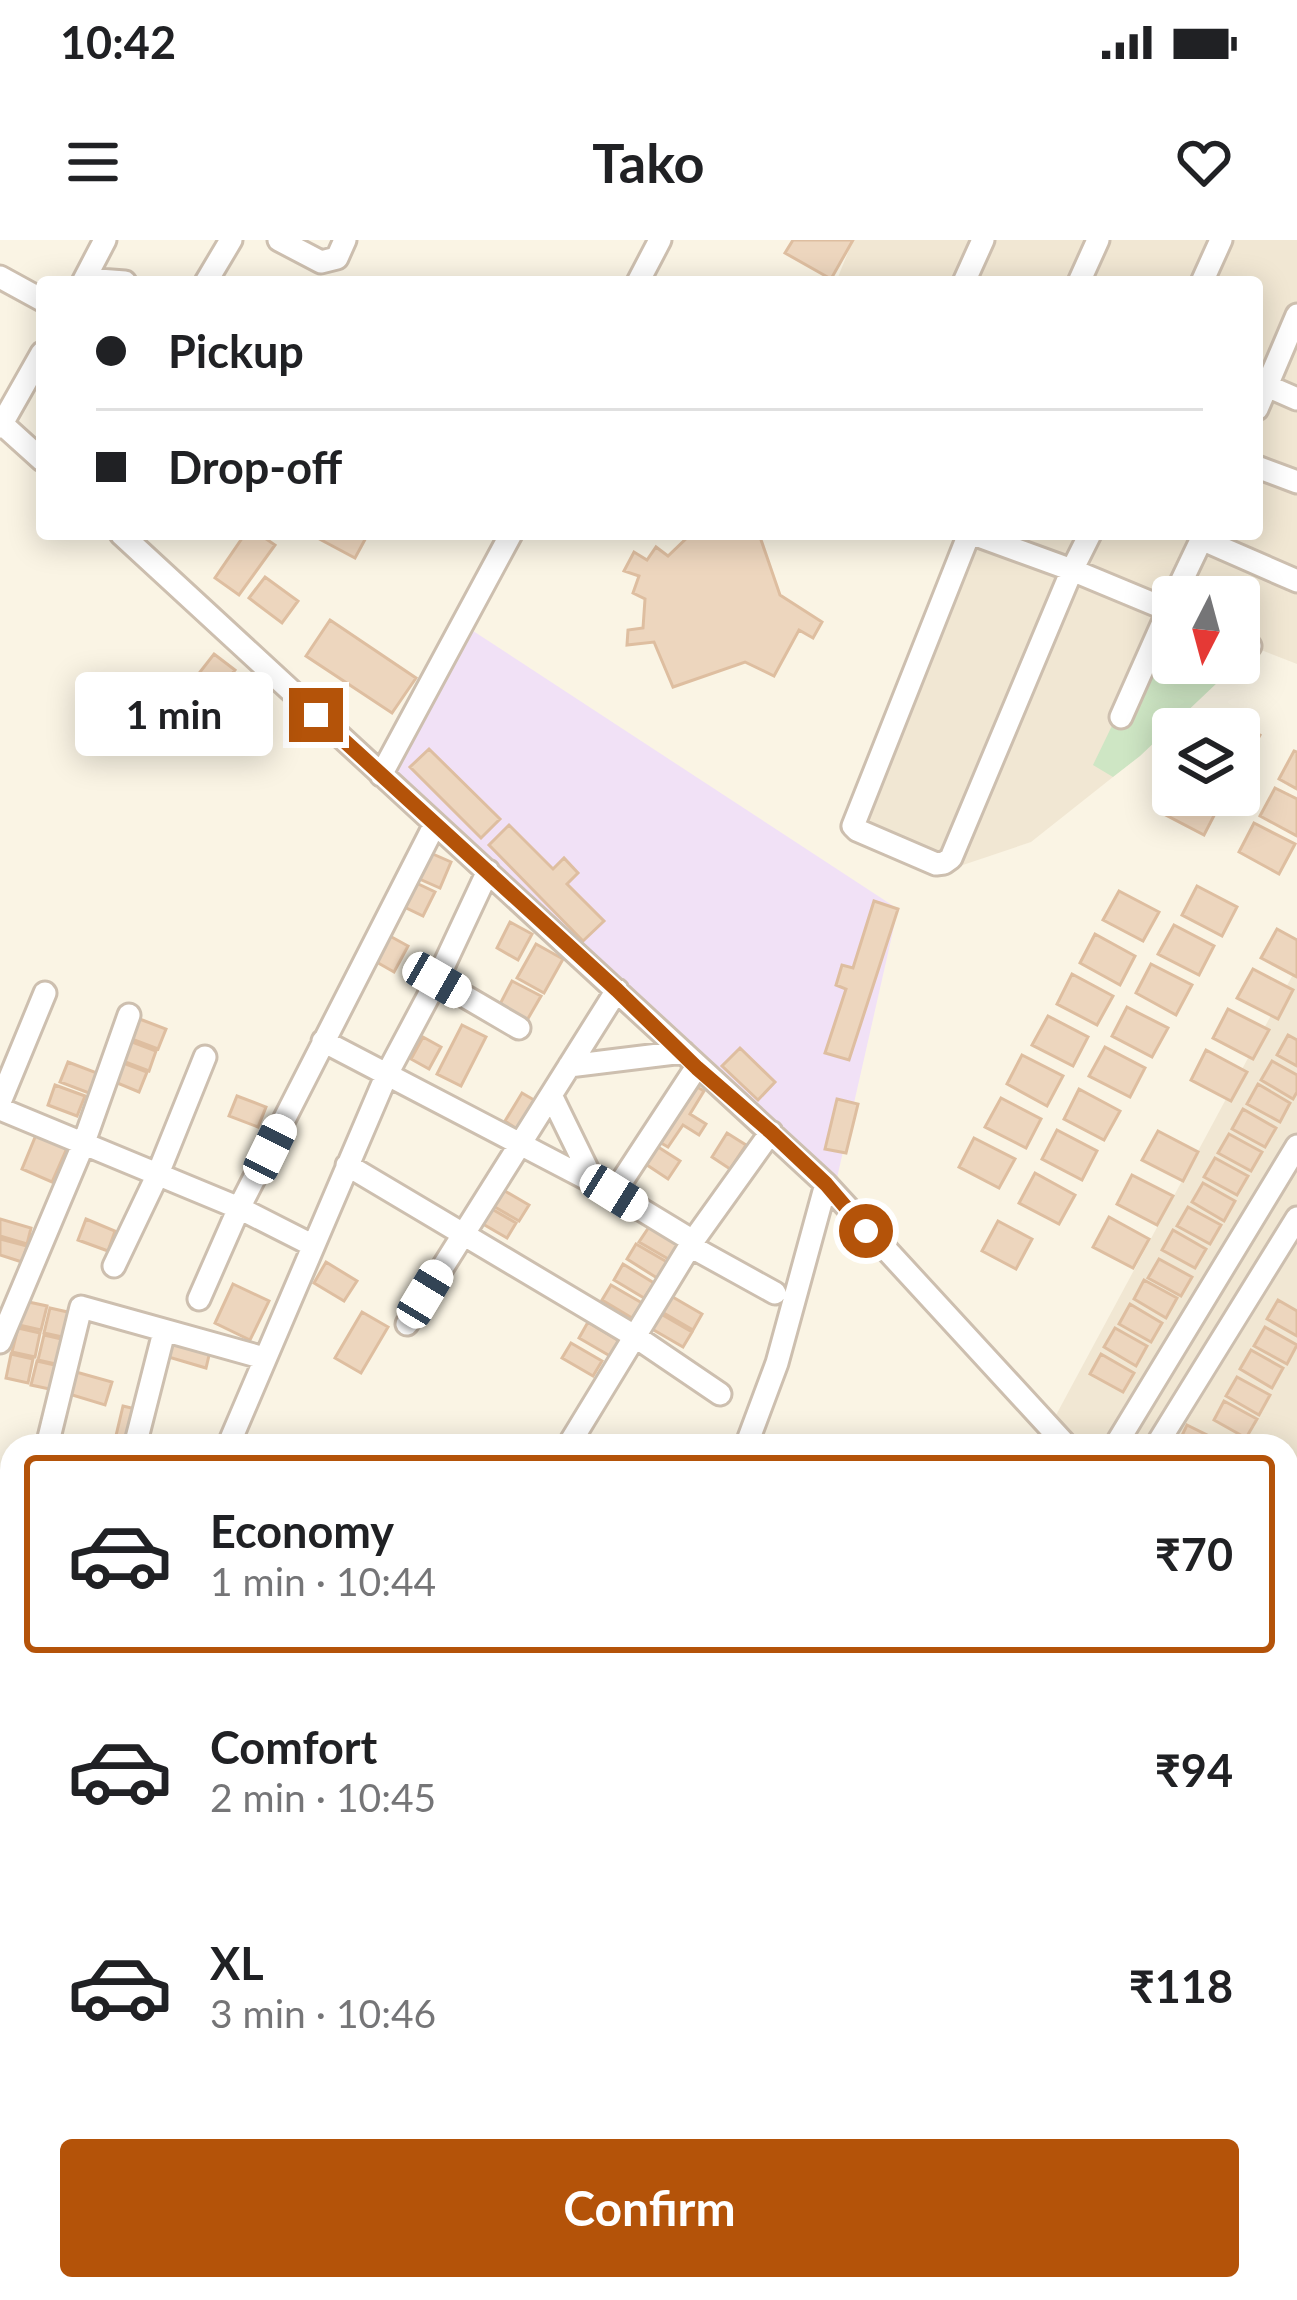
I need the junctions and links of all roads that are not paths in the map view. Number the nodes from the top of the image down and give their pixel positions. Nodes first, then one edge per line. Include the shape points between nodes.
1 (105, 240) edge
2 (232, 240) edge
3 (279, 240) edge
4 (345, 240) edge
5 (659, 240) edge
6 (957, 240) edge
7 (1097, 240) edge
8 (1221, 240) edge
9 (981, 245) edge
10 (86, 276) edge
11 (212, 276) edge
12 (641, 276) edge
13 (967, 276) edge
14 (1082, 276) edge
15 (1205, 276) edge
16 (0, 277) edge
17 (36, 297) edge
18 (1297, 315) edge
19 (36, 363) edge
20 (1267, 386) junction
21 (1263, 395) edge
22 (1297, 399) edge
23 (1, 424) edge
24 (36, 455) edge
25 (1263, 469) edge
26 (1297, 482) edge
27 (128, 540) edge
28 (508, 540) edge
29 (969, 540) edge
30 (988, 540) edge
31 (1087, 540) edge
32 (1201, 540) edge
33 (1208, 540) edge
34 (1072, 570) junction
35 (1185, 576) edge
36 (1297, 581) edge
37 (1152, 597) edge
38 (1152, 647) edge
39 (1120, 717) dead end
40 (381, 775) junction
41 (435, 824) junction
42 (488, 871) junction
43 (437, 980) junction
44 (617, 990) junction
45 (45, 993) dead end
46 (129, 1015) dead end
47 (519, 1028) dead end
48 (323, 1041) junction
49 (205, 1057) dead end
50 (690, 1060) junction
51 (569, 1066) junction
52 (387, 1074) junction
53 (551, 1094) junction
54 (0, 1106) edge
55 (771, 1132) junction
56 (520, 1143) junction
57 (83, 1144) junction
58 (1297, 1146) edge
59 (347, 1166) junction
60 (158, 1176) junction
61 (826, 1184) junction
62 (604, 1188) junction
63 (239, 1208) junction
64 (1297, 1218) edge
65 (462, 1234) junction
66 (692, 1244) junction
67 (312, 1245) junction
68 (114, 1266) dead end
69 (775, 1293) dead end
70 (199, 1298) dead end
71 (406, 1324) dead end
72 (164, 1332) junction
73 (636, 1337) junction
74 (0, 1342) edge
75 (264, 1358) junction
76 (720, 1394) dead end
77 (1136, 1412) junction
78 (49, 1434) edge
79 (138, 1434) edge
80 (233, 1434) edge
81 (575, 1434) edge
82 (751, 1434) edge
83 (1056, 1434) edge
84 (1122, 1434) edge
85 (1155, 1434) edge
86 (1164, 1434) edge

1 - 10 street
2 - 11 street
3 - 4 street via 327,262
5 - 12 street
6 - 9 street
7 - 14 street
8 - 15 street
9 - 13 street
16 - 17 street
18 - 20 street
19 - 23 street
20 - 21 street
20 - 22 street
23 - 24 street
25 - 26 street
27 - 40 street
28 - 40 street
29 - 34 street via 853,826 936,864 951,858
30 - 34 street
31 - 34 street
32 - 35 street
33 - 36 street
34 - 37 street
38 - 39 street
40 - 41 street
41 - 42 street
41 - 48 street
42 - 43 street
42 - 44 street
43 - 47 street
43 - 52 street
44 - 50 street
44 - 51 street
45 - 54 street
46 - 57 street
48 - 52 street
48 - 63 street
49 - 60 street
50 - 51 street
50 - 55 street
50 - 62 street
51 - 53 street
52 - 56 street
52 - 59 street
53 - 56 street
53 - 62 street
54 - 57 street
55 - 61 street
55 - 66 street
56 - 62 street
56 - 65 street
57 - 60 street
57 - 74 street
58 - 77 street
59 - 65 street
59 - 67 street
60 - 63 street
60 - 68 street
61 - 82 street
61 - 83 street
62 - 66 street
63 - 67 street
63 - 70 street
64 - 86 street
65 - 71 street
65 - 73 street
66 - 69 street
66 - 73 street
67 - 75 street
72 - 75 street
72 - 78 street via 81,1307
72 - 79 street
73 - 76 street
73 - 81 street
75 - 80 street
77 - 84 street
77 - 85 street

